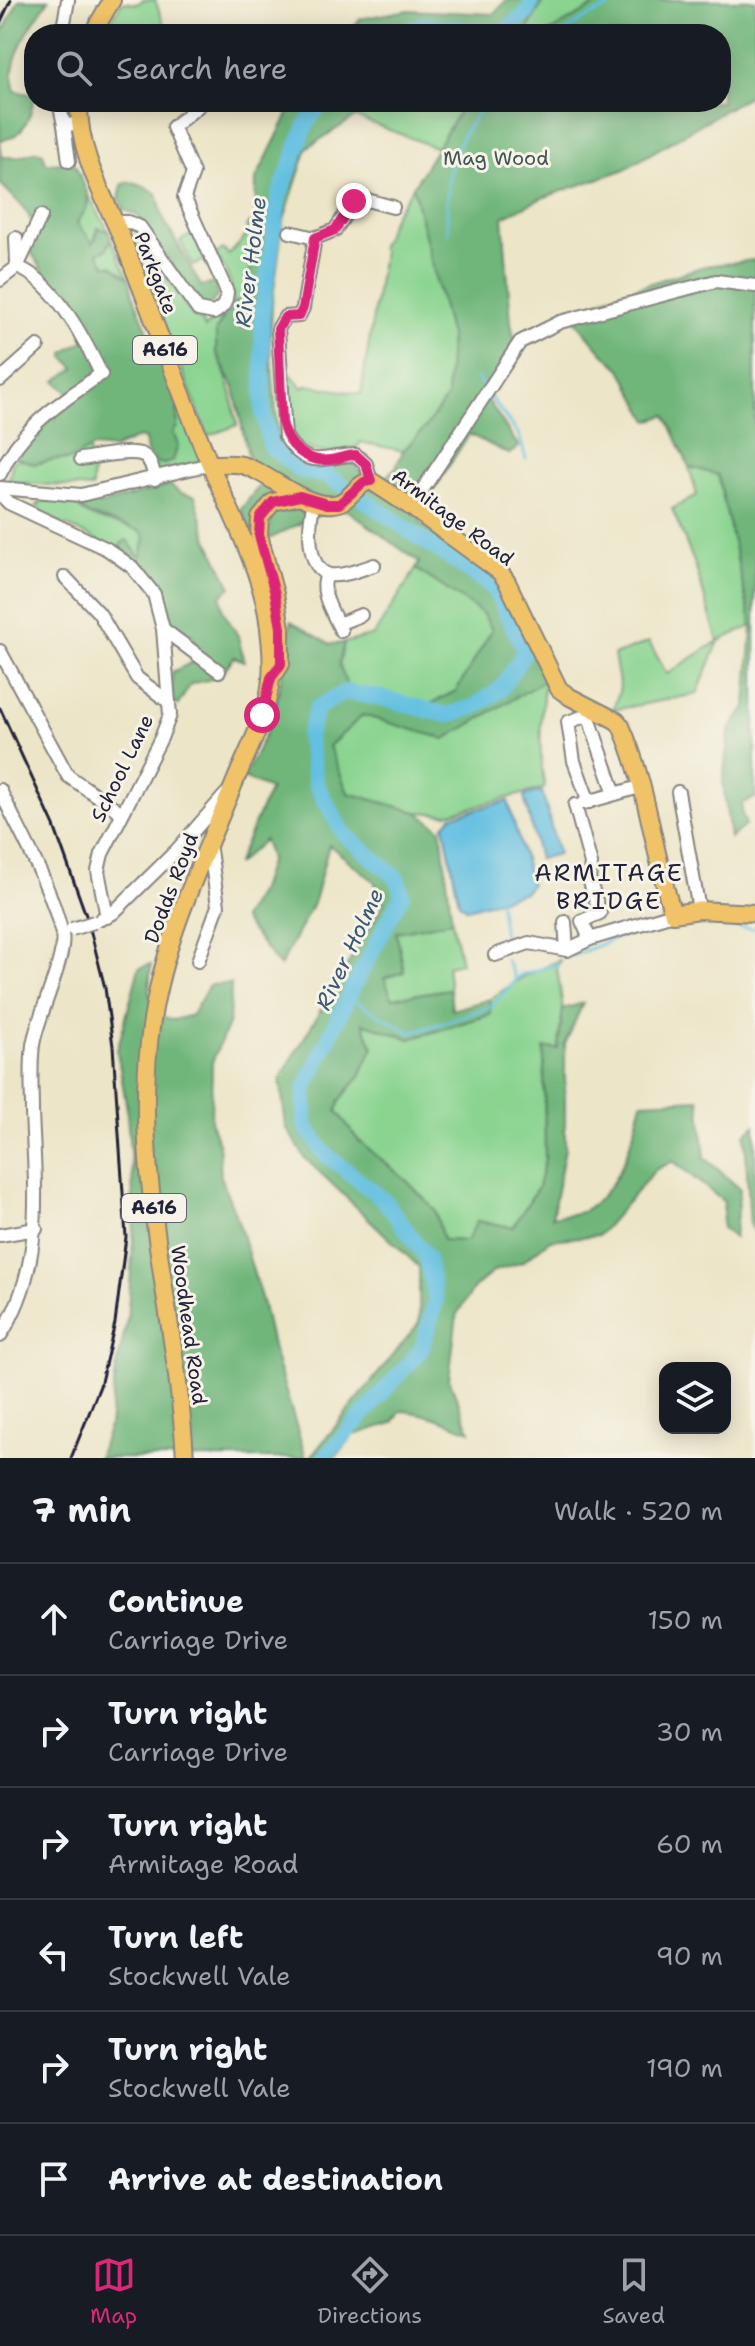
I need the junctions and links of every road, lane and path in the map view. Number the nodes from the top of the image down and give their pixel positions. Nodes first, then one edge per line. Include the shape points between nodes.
1 (68, 0) edge
2 (112, 0) edge
3 (64, 24) edge
4 (98, 24) edge
5 (65, 112) edge
6 (78, 112) edge
7 (191, 112) edge
8 (75, 130) junction
9 (69, 161) dead end
10 (393, 207) dead end
11 (41, 216) dead end
12 (115, 222) junction
13 (290, 232) dead end
14 (16, 238) dead end
15 (315, 238) junction
16 (17, 267) junction
17 (0, 280) edge
18 (755, 286) edge
19 (38, 346) dead end
20 (0, 380) edge
21 (81, 459) dead end
22 (210, 464) junction
23 (1, 467) edge
24 (155, 479) junction
25 (366, 483) junction
26 (0, 491) edge
27 (33, 492) junction
28 (308, 498) junction
29 (411, 507) junction
30 (29, 513) junction
31 (374, 565) dead end
32 (327, 575) junction
33 (65, 577) dead end
34 (361, 615) dead end
35 (163, 629) junction
36 (0, 651) edge
37 (219, 671) dead end
38 (271, 678) junction
39 (169, 702) junction
40 (591, 712) junction
41 (233, 786) junction
42 (643, 786) junction
43 (0, 790) edge
44 (678, 792) dead end
45 (615, 794) junction
46 (589, 802) junction
47 (122, 813) junction
48 (209, 843) junction
49 (699, 910) junction
50 (755, 913) edge
51 (673, 914) junction
52 (107, 917) junction
53 (565, 922) dead end
54 (67, 933) junction
55 (590, 939) junction
56 (567, 950) junction
57 (495, 955) dead end
58 (198, 961) dead end
59 (154, 1007) joint
60 (36, 1229) junction
61 (0, 1235) edge
62 (0, 1336) edge
63 (185, 1458) edge

1 - 3 street
2 - 4 main road
5 - 8 street
6 - 8 main road, A616
7 - 12 street via 173,127 193,173 184,197 227,292 226,303 214,313 198,310 140,227
8 - 9 street
8 - 12 main road, Parkgate / A616
10 - 15 street via 354,201 335,230
11 - 16 street
12 - 22 main road, Parkgate / A616
13 - 15 street
14 - 16 street
15 - 25 street via 303,308 299,316 285,317 278,329 285,436 290,445 316,460 356,455 366,464
16 - 17 street
16 - 23 street via 33,273 79,328 101,374 43,414
18 - 29 street via 716,281 560,322 520,342
19 - 20 street
21 - 24 street via 142,455 151,462
22 - 24 street
22 - 28 main road via 241,461
22 - 38 main road, A616 via 266,612
24 - 27 street via 81,495
25 - 28 main road, Armitage Road via 334,505
25 - 29 main road, Armitage Road
26 - 27 street
26 - 30 street, School Lane via 9,503
27 - 30 street
28 - 32 street via 312,552 318,569
28 - 38 main road via 273,502 260,518 259,535 281,628 281,664
29 - 40 main road, Armitage Road via 500,572 559,689
30 - 35 street, School Lane via 107,549 132,567 154,594
31 - 32 street
32 - 34 street via 325,593 339,627
33 - 39 street via 99,613 137,678
35 - 37 street
35 - 39 street, School Lane
36 - 47 street via 68,776
38 - 41 main road, A616
39 - 47 street, School Lane via 167,725
40 - 42 main road, Armitage Road via 621,726
40 - 45 street
40 - 46 street via 568,722 574,761
41 - 48 main road, Dodds Royd / A616
41 - 52 street
42 - 45 street
42 - 51 main road, Armitage Road
43 - 54 street
44 - 49 street
45 - 46 street
46 - 55 street via 573,806 600,913 582,921
47 - 52 street, School Lane via 98,871
48 - 58 street via 218,906
48 - 59 main road, Dodds Royd / A616 via 161,972
49 - 50 main road
49 - 51 main road
51 - 55 street
52 - 54 street, bridge
53 - 56 street
54 - 60 street via 36,1026 31,1062
55 - 56 street
56 - 57 street via 529,943
59 - 63 main road, Woodhead Road / A616 via 145,1080 145,1144
60 - 61 street
60 - 62 street via 20,1299

